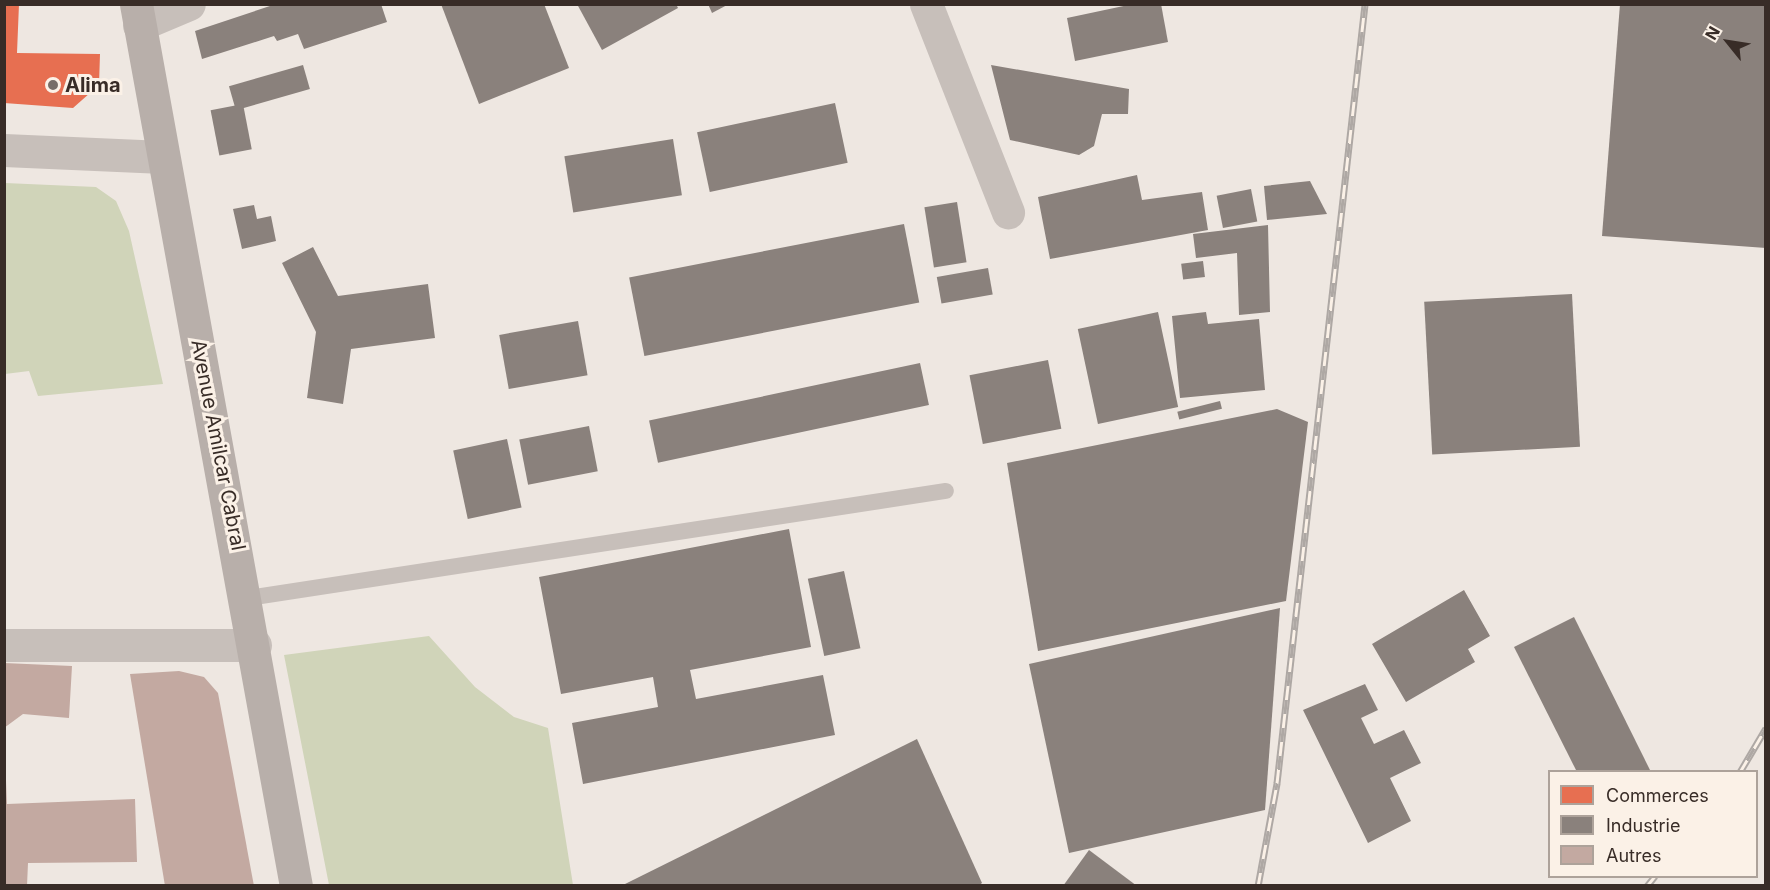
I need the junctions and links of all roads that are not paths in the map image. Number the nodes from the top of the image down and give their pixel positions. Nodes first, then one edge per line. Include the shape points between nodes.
1 (189, 4) edge
2 (926, 4) edge
3 (137, 15) edge
4 (4, 150) edge
5 (163, 157) junction
6 (1008, 212) dead end
7 (946, 491) dead end
8 (248, 598) junction
9 (4, 645) edge
10 (255, 645) junction
11 (296, 885) edge

1 - 3 street
2 - 6 street
3 - 5 main road, Avenue Amilcar Cabral
4 - 5 street
5 - 8 main road, Avenue Amilcar Cabral
7 - 8 lane
8 - 10 main road, Avenue Amilcar Cabral
9 - 10 street
10 - 11 main road, Avenue Amilcar Cabral

